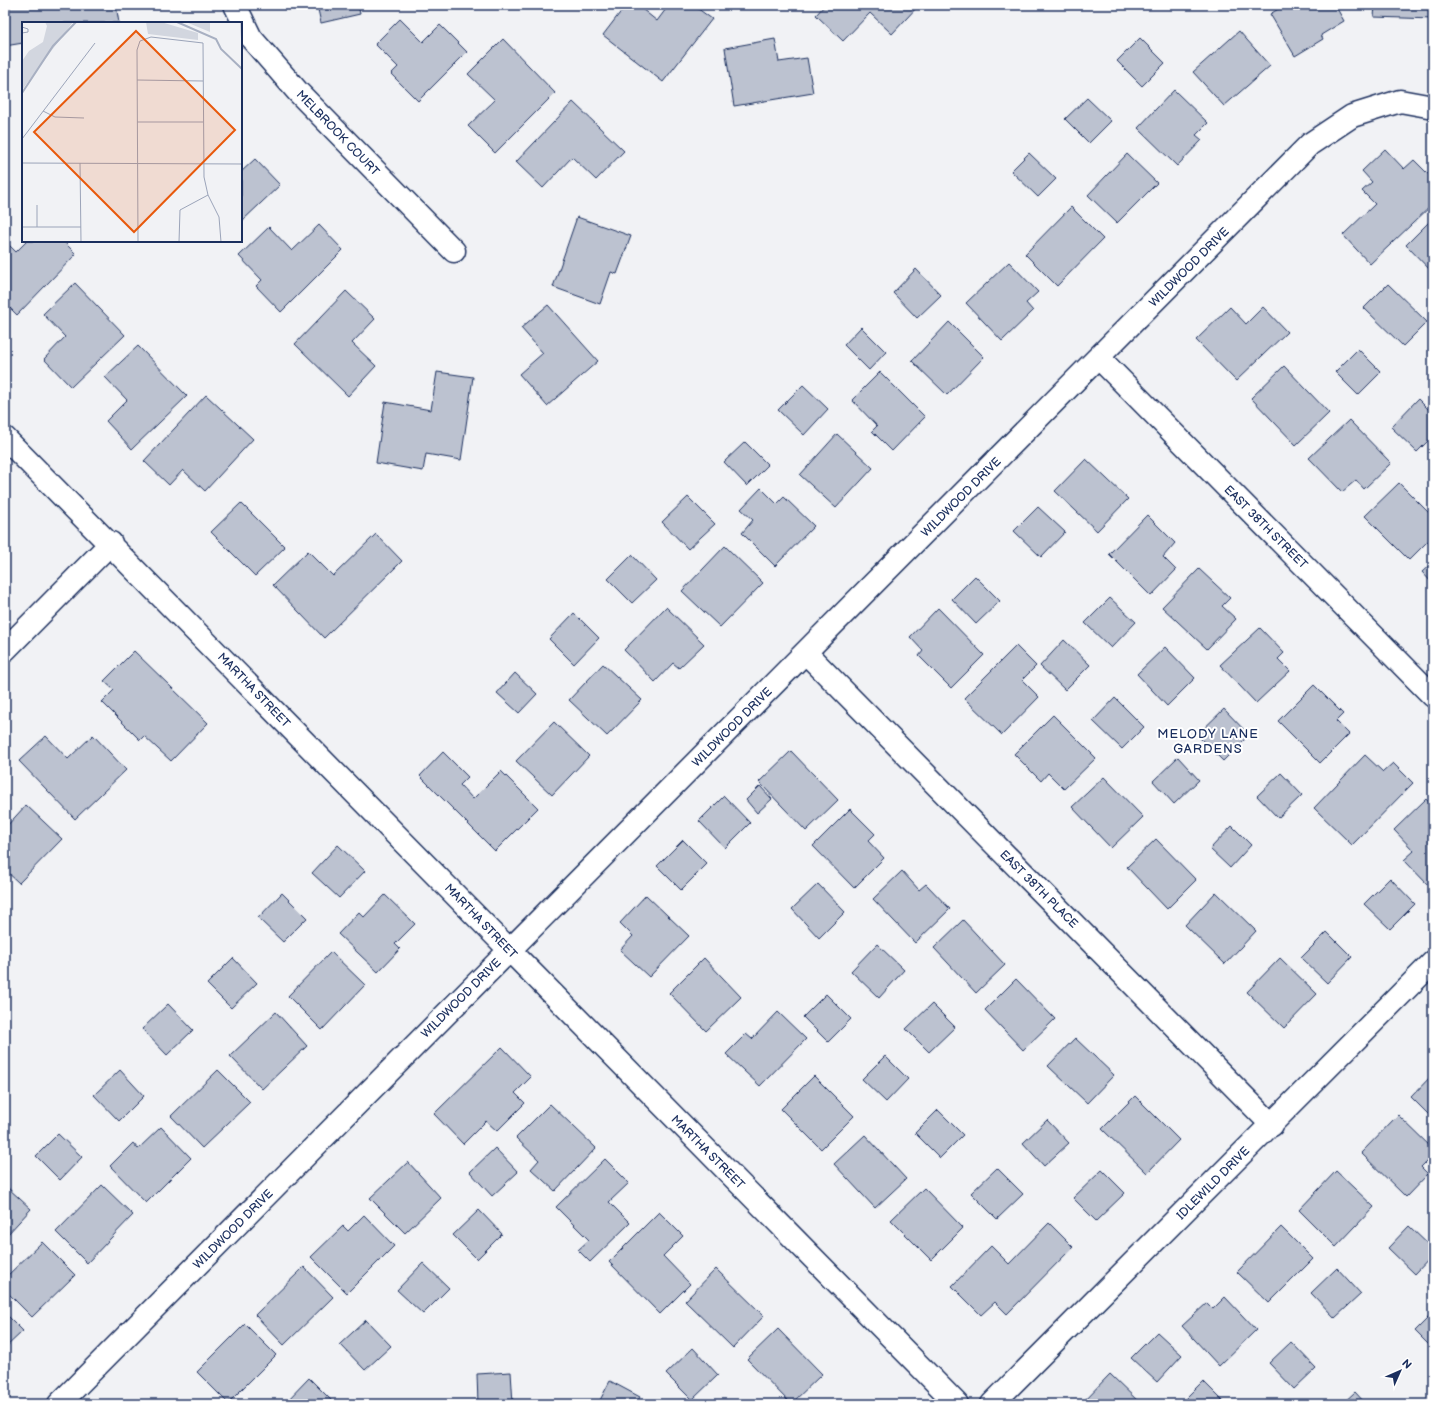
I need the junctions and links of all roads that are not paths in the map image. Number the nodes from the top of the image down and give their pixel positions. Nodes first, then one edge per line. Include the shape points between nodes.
1 (235, 5) edge
2 (1433, 107) edge
3 (454, 251) dead end
4 (1099, 358) junction
5 (5, 438) edge
6 (111, 543) junction
7 (5, 650) edge
8 (806, 653) junction
9 (1433, 696) edge
10 (509, 950) junction
11 (1433, 962) edge
12 (1272, 1125) junction
13 (59, 1404) edge
14 (957, 1404) edge
15 (992, 1404) edge

1 - 3 street, MELBROOK COURT via 251,38 298,92
2 - 4 street, WILDWOOD DRIVE via 1400,101 1352,116 1310,144
4 - 8 street, WILDWOOD DRIVE
4 - 9 street, EAST 38TH STREET
5 - 6 street, MARTHA STREET
6 - 7 street
6 - 10 street, MARTHA STREET
8 - 10 street, WILDWOOD DRIVE
8 - 12 street, EAST 38TH PLACE
10 - 13 street, WILDWOOD DRIVE
10 - 14 street, MARTHA STREET
11 - 12 street, IDLEWILD DRIVE
12 - 15 street, IDLEWILD DRIVE

